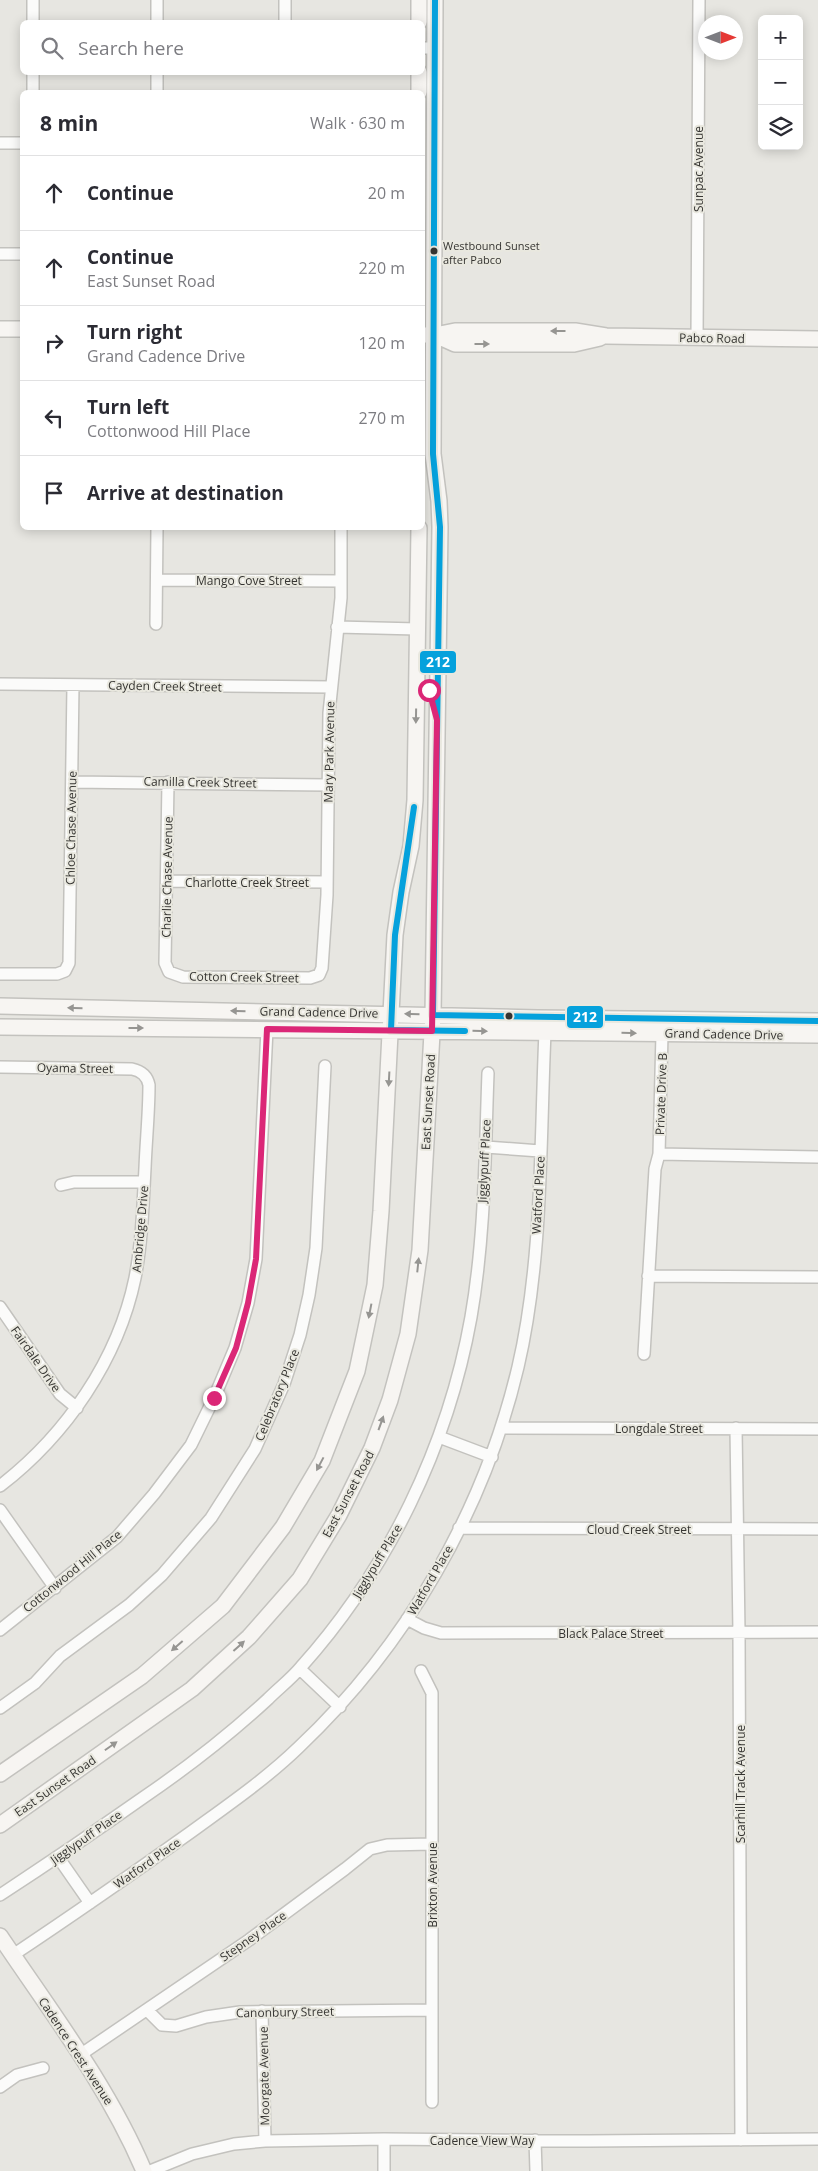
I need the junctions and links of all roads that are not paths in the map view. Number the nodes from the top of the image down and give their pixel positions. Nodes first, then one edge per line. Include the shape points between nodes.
1 (34, 0) edge
2 (157, 0) edge
3 (285, 0) edge
4 (419, 0) edge
5 (435, 0) edge
6 (698, 0) edge
7 (33, 20) edge
8 (157, 20) edge
9 (285, 20) edge
10 (419, 20) edge
11 (429, 48) edge
12 (33, 75) edge
13 (157, 75) edge
14 (419, 75) edge
15 (33, 90) edge
16 (157, 90) edge
17 (419, 90) edge
18 (0, 143) edge
19 (20, 143) edge
20 (0, 254) edge
21 (20, 254) edge
22 (0, 328) edge
23 (20, 329) edge
24 (429, 335) edge
25 (696, 338) junction
26 (818, 339) edge
27 (157, 530) edge
28 (341, 530) edge
29 (418, 530) edge
30 (418, 562) junction
31 (157, 580) junction
32 (341, 581) junction
33 (156, 624) dead end
34 (337, 627) junction
35 (439, 628) junction
36 (418, 630) junction
37 (0, 684) edge
38 (73, 685) junction
39 (331, 688) junction
40 (437, 720) junction
41 (72, 782) junction
42 (168, 782) junction
43 (328, 785) junction
44 (167, 881) junction
45 (327, 882) junction
46 (169, 972) joint
47 (0, 974) edge
48 (319, 975) joint
49 (0, 1006) edge
50 (391, 1013) junction
51 (432, 1015) junction
52 (818, 1021) edge
53 (0, 1027) edge
54 (267, 1029) junction
55 (391, 1030) junction
56 (432, 1031) junction
57 (545, 1032) junction
58 (662, 1034) junction
59 (818, 1036) edge
60 (325, 1066) dead end
61 (0, 1067) edge
62 (488, 1073) dead end
63 (147, 1078) joint
64 (486, 1147) junction
65 (540, 1151) junction
66 (659, 1154) junction
67 (818, 1156) edge
68 (144, 1182) junction
69 (61, 1185) dead end
70 (648, 1276) junction
71 (818, 1277) edge
72 (0, 1307) edge
73 (644, 1354) dead end
74 (77, 1408) junction
75 (501, 1428) junction
76 (736, 1428) junction
77 (818, 1429) edge
78 (439, 1437) junction
79 (492, 1457) junction
80 (0, 1486) edge
81 (0, 1510) edge
82 (460, 1528) junction
83 (737, 1529) junction
84 (818, 1529) edge
85 (54, 1588) junction
86 (407, 1619) junction
87 (0, 1630) edge
88 (739, 1632) junction
89 (818, 1632) edge
90 (300, 1669) junction
91 (421, 1672) dead end
92 (340, 1706) junction
93 (0, 1708) edge
94 (0, 1774) edge
95 (0, 1826) edge
96 (432, 1844) junction
97 (58, 1857) junction
98 (0, 1895) edge
99 (90, 1903) junction
100 (1, 1940) edge
101 (12, 1955) junction
102 (147, 2010) junction
103 (432, 2010) junction
104 (262, 2011) junction
105 (80, 2055) junction
106 (43, 2068) dead end
107 (0, 2087) edge
108 (432, 2102) dead end
109 (384, 2139) junction
110 (818, 2139) edge
111 (535, 2140) junction
112 (741, 2140) junction
113 (265, 2141) junction
114 (144, 2171) edge
115 (150, 2171) edge
116 (384, 2171) edge
117 (536, 2171) edge

1 - 7 street
2 - 8 street
3 - 9 street
4 - 10 main road
5 - 11 main road, East Sunset Road
6 - 25 street, Sunpac Avenue
11 - 24 main road, East Sunset Road
12 - 15 street
13 - 16 street
14 - 17 main road
18 - 19 street
20 - 21 street
22 - 23 main road
24 - 25 main road, Pabco Road via 455,331 575,331 606,336
24 - 35 main road, East Sunset Road via 433,454 439,501
25 - 26 main road, Pabco Road
27 - 31 street
28 - 32 street, Mary Park Avenue
29 - 30 main road
30 - 35 main road via 427,582 430,613
30 - 36 main road
31 - 32 street, Mango Cove Street
31 - 33 street
32 - 34 street, Mary Park Avenue
34 - 36 street
34 - 39 street, Mary Park Avenue
35 - 40 main road, East Sunset Road
36 - 40 main road via 428,650 429,690
36 -> 50 main road via 415,800 411,846 395,935
37 - 38 street, Cayden Creek Street
38 - 39 street, Cayden Creek Street
38 - 41 street, Chloe Chase Avenue
39 - 43 street, Mary Park Avenue
40 - 51 main road, East Sunset Road
41 - 42 street, Camilla Creek Street
41 - 47 street, Chloe Chase Avenue via 69,957 65,971 58,974
42 - 43 street, Camilla Creek Street
42 - 44 street, Charlie Chase Avenue
43 - 45 street, Mary Park Avenue
44 - 45 street, Charlotte Creek Street
44 - 46 street, Charlie Chase Avenue via 165,963
45 - 48 street, Mary Park Avenue
46 - 48 street, Cotton Creek Street via 183,977 310,978
50 -> 49 main road, Grand Cadence Drive
51 -> 50 main road, Grand Cadence Drive
50 - 55 main road
51 - 52 main road, Grand Cadence Drive
51 - 56 main road, East Sunset Road
53 -> 54 main road, Grand Cadence Drive
54 - 55 main road, Grand Cadence Drive
54 - 85 street, Cottonwood Hill Place via 256,1259 236,1348 191,1445 154,1494 117,1537
55 - 56 main road, Grand Cadence Drive
55 -> 94 main road via 375,1285 357,1371 322,1461 282,1527 223,1606 142,1676
56 -> 57 main road, Grand Cadence Drive
95 -> 56 main road, East Sunset Road via 192,1689 249,1637 300,1579 339,1515 372,1448 390,1400 408,1334 420,1250
57 -> 58 main road, Grand Cadence Drive
57 - 65 street, Watford Place
58 - 59 main road, Grand Cadence Drive
58 - 66 street, Private Drive B
60 - 93 street, Celebratory Place via 316,1248 309,1295 284,1384 255,1449 211,1518 162,1575 122,1611 60,1656 36,1683
61 - 63 street, Oyama Street via 132,1069
62 - 64 street, Jigglypuff Place
63 - 68 street, Ambridge Drive
64 - 65 street
64 - 78 street, Jigglypuff Place via 471,1317
65 - 75 street, Watford Place via 528,1311 518,1366
66 - 67 street
66 - 70 street, Private Drive B via 654,1170
68 - 69 street via 74,1182
68 - 74 street, Ambridge Drive via 142,1236 131,1293 110,1350
70 - 71 street
70 - 73 street, Private Drive B
72 - 74 street, Fairdale Drive via 60,1394
74 - 80 street, Ambridge Drive via 43,1448
75 - 76 street, Longdale Street
75 - 79 street, Watford Place
76 - 77 street, Longdale Street
76 - 83 street, Scarhill Track Avenue
78 - 79 street
78 - 90 street, Jigglypuff Place via 392,1538 345,1613
79 - 82 street, Watford Place
81 - 85 street
82 - 83 street, Cloud Creek Street
82 - 86 street, Watford Place
83 - 84 street, Cloud Creek Street
83 - 88 street, Scarhill Track Avenue
85 - 87 street, Cottonwood Hill Place
86 - 88 street, Black Palace Street via 441,1633
86 - 92 street, Watford Place
88 - 89 street, Black Palace Street
88 - 112 street, Scarhill Track Avenue
90 - 92 street
90 - 97 street, Jigglypuff Place via 195,1762
91 - 96 street, Brixton Avenue via 432,1693
92 - 99 street, Watford Place via 297,1749 245,1793
96 - 102 street, Stepney Place via 387,1845 370,1849 249,1940
96 - 103 street, Brixton Avenue
97 - 98 street, Jigglypuff Place
97 - 99 street
99 - 101 street, Watford Place
100 - 101 main road, Cadence Crest Avenue
101 - 105 main road, Cadence Crest Avenue
102 - 104 street, Canonbury Street via 162,2025 176,2026 215,2016
102 - 105 street, Stepney Place
103 - 104 street, Canonbury Street
103 - 108 street, Brixton Avenue
104 - 113 street, Moorgate Avenue
105 - 114 main road, Cadence Crest Avenue via 120,2120
106 - 107 street via 17,2075
109 - 111 street, Cadence View Way
109 - 113 street, Cadence View Way
109 - 116 street
110 - 112 street, Cadence View Way
111 - 112 street, Cadence View Way
111 - 117 street
113 - 115 street, Cadence View Way via 192,2154

